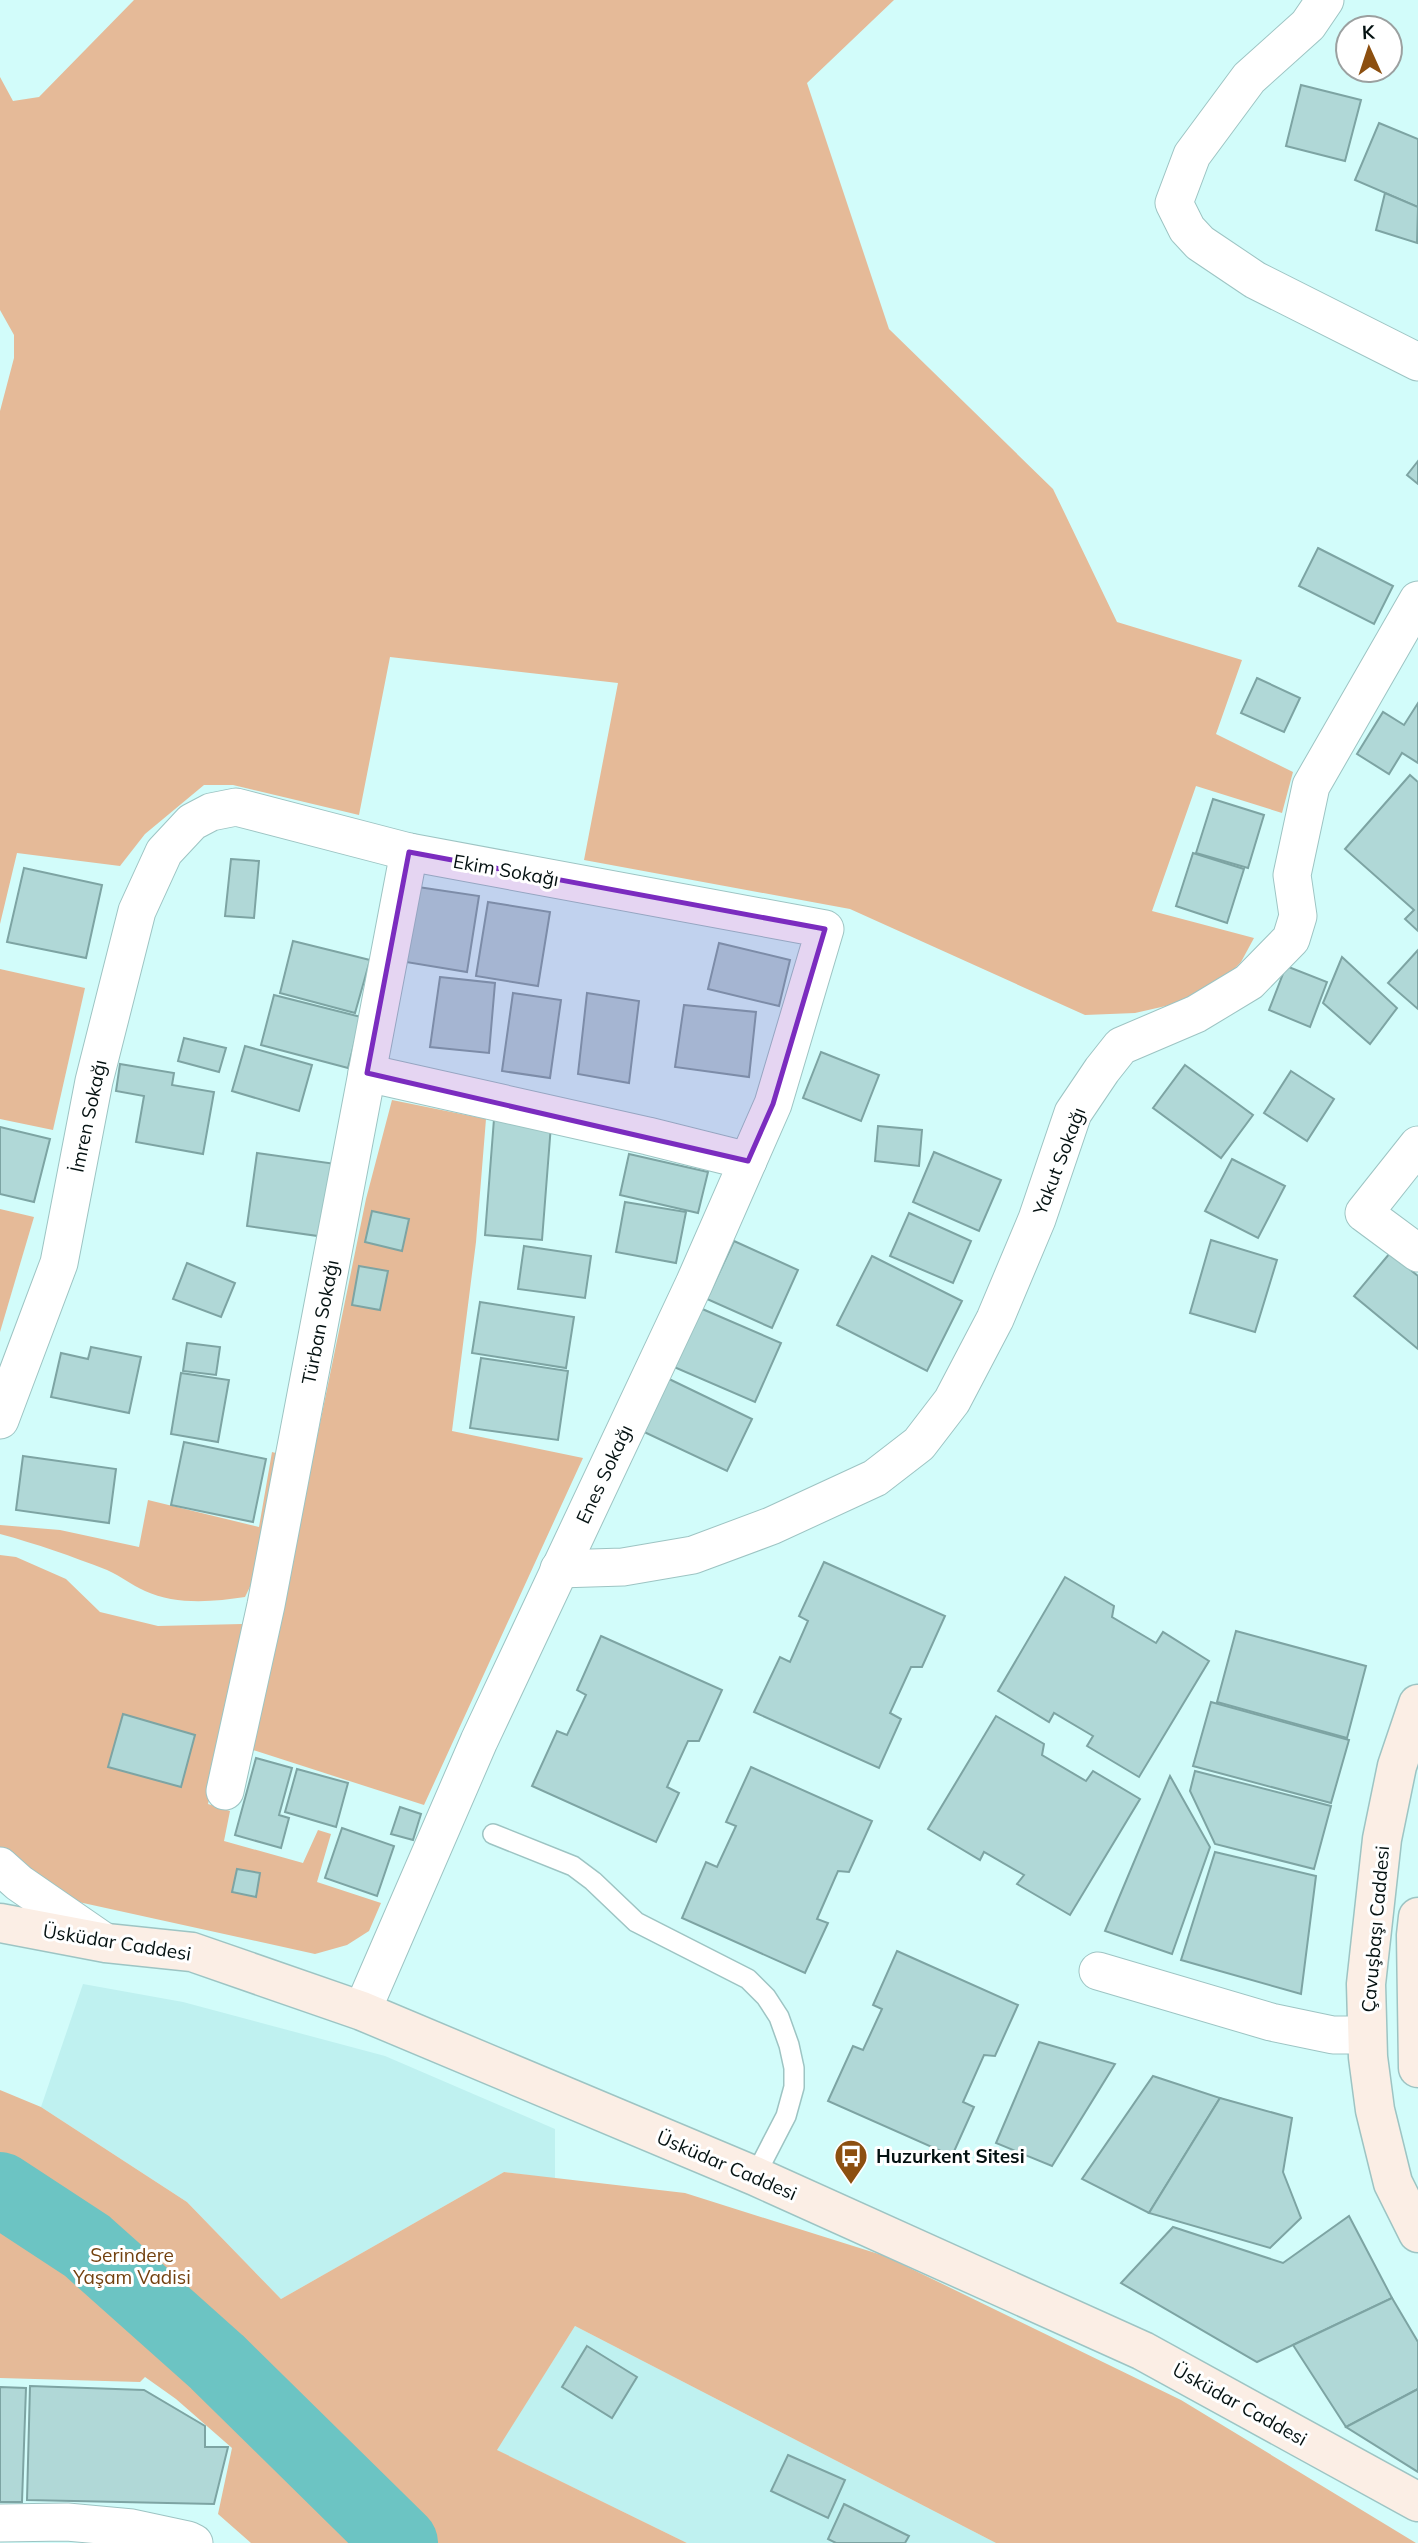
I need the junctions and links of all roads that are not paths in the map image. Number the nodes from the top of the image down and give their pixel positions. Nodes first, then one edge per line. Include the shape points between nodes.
1 (1325, 0) edge
2 (1418, 362) edge
3 (1418, 600) edge
4 (192, 822) joint
5 (410, 852) junction
6 (825, 929) joint
7 (367, 1073) junction
8 (1418, 1145) edge
9 (748, 1161) junction
10 (1418, 1253) edge
11 (0, 1420) edge
12 (559, 1569) junction
13 (1418, 1704) edge
14 (225, 1791) dead end
15 (493, 1834) dead end
16 (0, 1866) edge
17 (1418, 1917) edge
18 (0, 1923) edge
19 (107, 1943) junction
20 (1098, 1972) dead end
21 (362, 2011) junction
22 (1367, 2035) junction
23 (1418, 2068) edge
24 (755, 2176) junction
25 (1418, 2234) edge
26 (1418, 2502) edge
27 (0, 2523) edge
28 (194, 2543) edge

1 - 2 street via 1308,25 1249,78 1192,155 1174,203 1200,243 1255,280
3 - 12 street, Yakut Sokağı via 1311,786 1292,875 1298,916 1291,939 1249,982 1196,1014 1121,1046 1102,1070 1073,1113 1037,1219 995,1319 952,1401 919,1444 875,1478 771,1526 693,1555 623,1567
4 - 5 street, Ekim Sokağı via 211,811 236,807
4 - 11 street, İmren Sokağı via 164,852 137,911 94,1081 59,1263
5 - 6 street, Ekim Sokağı
5 - 7 street, Türban Sokağı
6 - 9 street, Enes Sokağı via 773,1104
7 - 9 street
7 - 14 street, Türban Sokağı via 261,1630
8 - 10 street via 1364,1213
9 - 12 street, Enes Sokağı
12 - 21 street, Enes Sokağı
13 - 22 street, Çavuşbaşı Caddesi via 1397,1766 1382,1839 1366,1984
15 - 24 lane via 573,1866 636,1922 748,1979 766,1997 789,2045 794,2087 786,2116
16 - 19 street
17 - 23 street
18 - 19 street, Üsküdar Caddesi
19 - 21 street, Üsküdar Caddesi via 192,1952
20 - 22 street via 1271,2022 1333,2035
21 - 24 street, Üsküdar Caddesi
22 - 25 street, Çavuşbaşı Caddesi via 1375,2110 1393,2183
24 - 26 street, Üsküdar Caddesi via 1143,2351
27 - 28 street via 67,2522 132,2528

